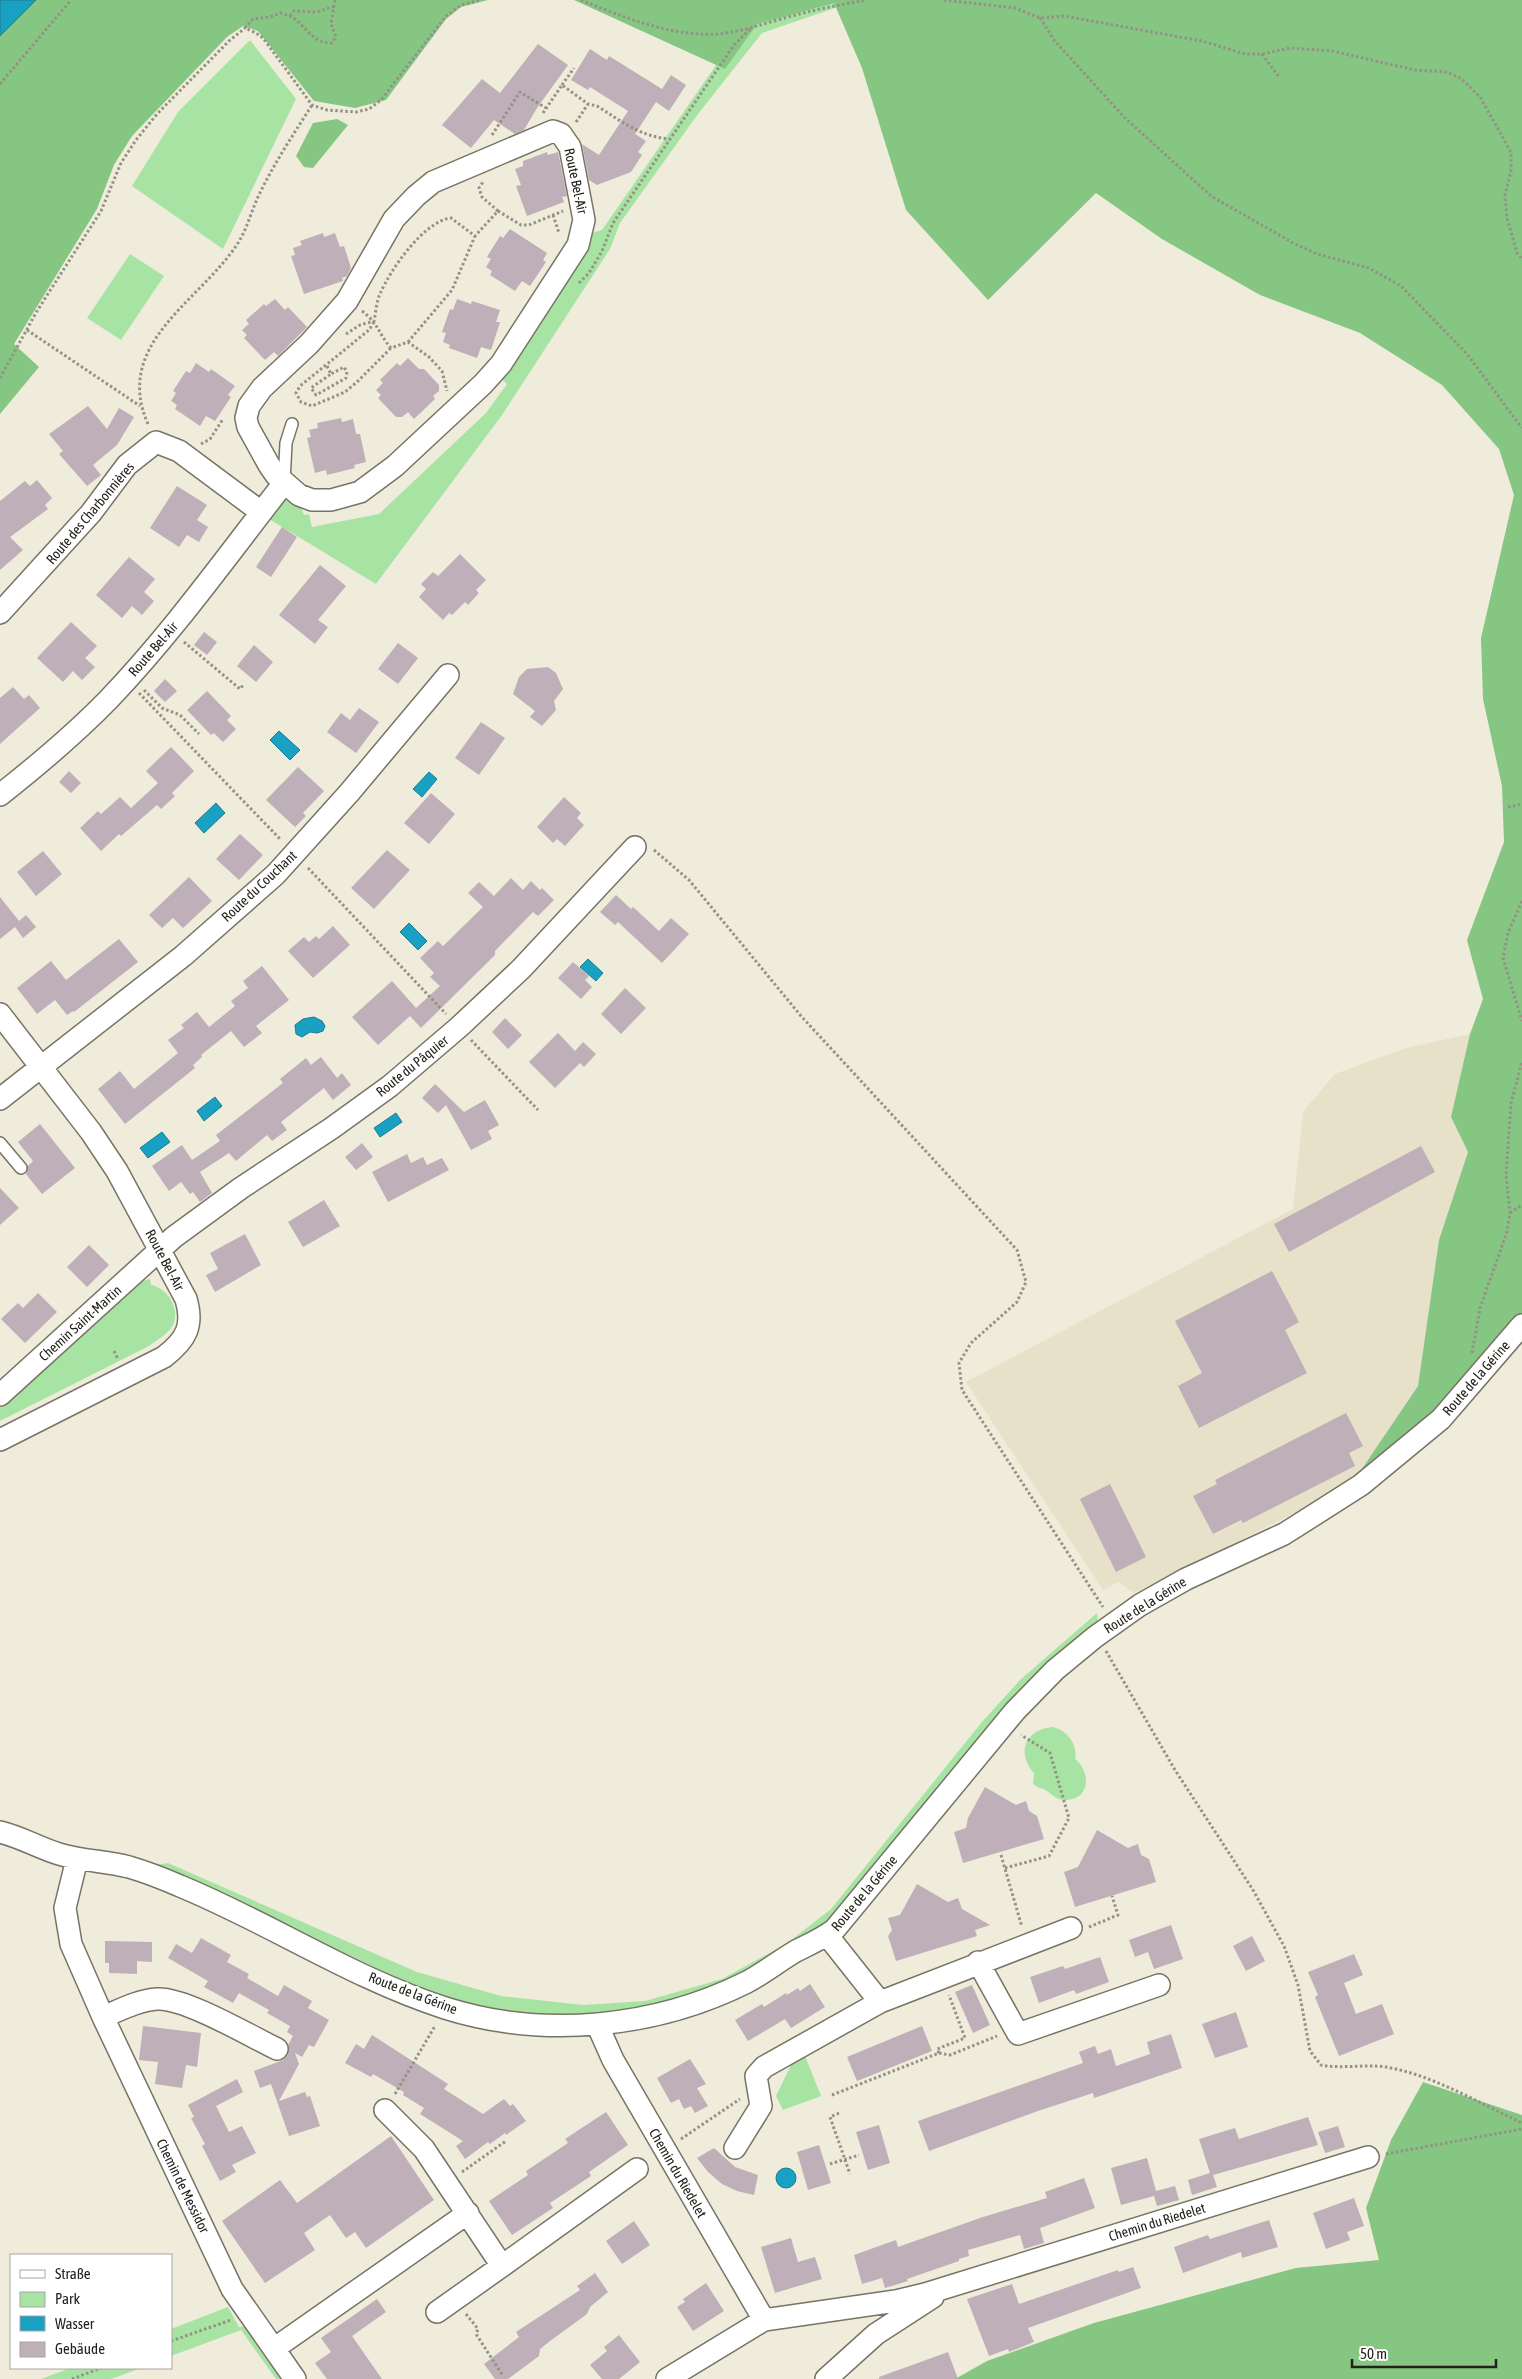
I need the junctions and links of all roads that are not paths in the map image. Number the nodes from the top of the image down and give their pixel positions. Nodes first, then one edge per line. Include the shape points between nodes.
1 (292, 424) dead end
2 (284, 483) junction
3 (261, 512) junction
4 (0, 613) edge
5 (448, 675) dead end
6 (0, 795) edge
7 (635, 847) road end
8 (0, 1014) edge
9 (41, 1066) junction
10 (0, 1099) edge
11 (0, 1143) edge
12 (21, 1168) dead end
13 (160, 1250) junction
14 (1522, 1325) edge
15 (0, 1395) edge
16 (0, 1440) edge
17 (0, 1832) edge
18 (77, 1858) junction
19 (1071, 1928) road end
20 (828, 1935) junction
21 (978, 1962) junction
22 (1159, 1985) dead end
23 (880, 2002) junction
24 (103, 2017) junction
25 (597, 2024) junction
26 (277, 2049) dead end
27 (384, 2110) road end
28 (735, 2148) dead end
29 (1368, 2157) road end
30 (637, 2170) dead end
31 (468, 2213) junction
32 (502, 2266) junction
33 (946, 2288) junction
34 (437, 2312) dead end
35 (764, 2320) junction
36 (275, 2348) junction
37 (295, 2379) edge
38 (668, 2379) edge
39 (826, 2379) edge

1 - 2 lane via 286,443
2 - 2 street, Route Bel-Air via 268,465 248,427 249,406 262,388 309,344 347,301 394,219 434,182 552,131 561,134 574,158 582,204 584,220 578,245 500,364 395,466 360,492 331,500 312,500
2 - 3 street, Route Bel-Air
3 - 4 street, Route des Charbonnières via 179,452 156,442 127,465 91,513
3 - 6 street, Route Bel-Air via 132,682
5 - 9 street, Route du Couchant via 276,874 182,956
7 - 13 street, Route du Pâquier via 521,969 459,1028 390,1086 241,1188
8 - 9 street, Route Bel-Air
9 - 10 street, Route du Couchant
9 - 13 street, Route Bel-Air via 117,1171
11 - 12 lane
13 - 15 street, Chemin Saint-Martin
13 - 16 street, Route Bel-Air via 186,1299 191,1316 178,1346 164,1357
14 - 20 street, Route de la Gérine via 1442,1419 1362,1484 1284,1534 1186,1579 1140,1605 1103,1631 1037,1688
17 - 18 street, Route de la Gérine via 57,1854
18 - 24 street, Chemin de Messidor via 65,1908 71,1944
18 - 25 street, Route de la Gérine via 130,1867 181,1886 385,1984 444,2008 536,2024
19 - 21 street
20 - 23 street
20 - 25 street, Route de la Gérine via 719,1994 670,2011
21 - 22 street via 1018,2034
21 - 23 street
23 - 28 street via 764,2067 756,2076 760,2106
24 - 26 street via 158,1998 184,2004
24 - 36 street, Chemin de Messidor via 232,2289
25 - 35 street, Chemin du Riedelet via 612,2060
27 - 31 street via 424,2149
29 - 33 street, Chemin du Riedelet
30 - 32 street
31 - 32 street
31 - 36 street
32 - 34 street
33 - 35 street, Chemin du Riedelet via 896,2301
33 - 39 street, Chemin du Riedelet via 876,2334
35 - 38 street, Chemin du Riedelet
36 - 37 street, Chemin de Messidor

